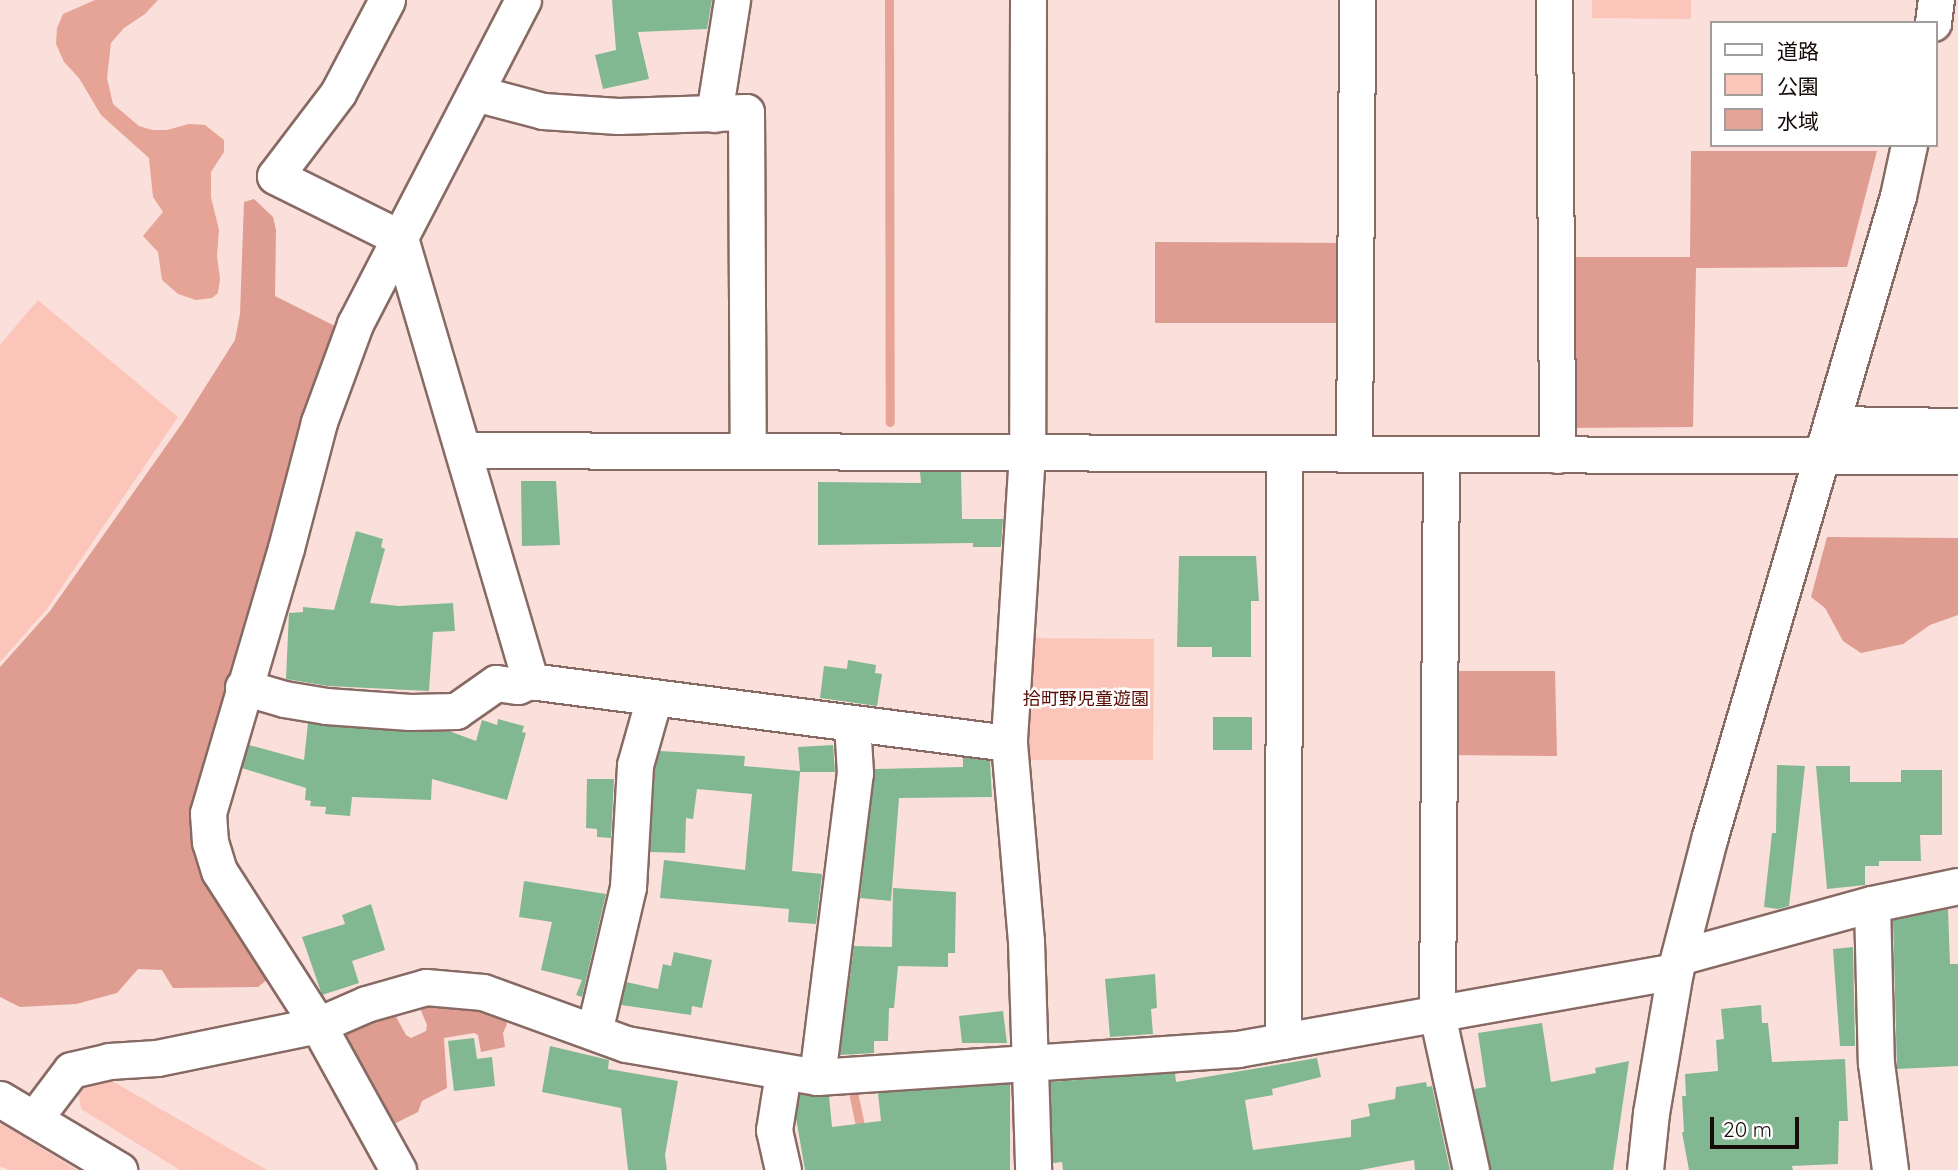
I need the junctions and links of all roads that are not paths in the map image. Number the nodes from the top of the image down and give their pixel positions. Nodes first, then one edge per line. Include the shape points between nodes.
1 (387, 0) edge
2 (523, 0) edge
3 (732, 0) edge
4 (1028, 0) edge
5 (1357, 0) edge
6 (1554, 0) edge
7 (1936, 0) edge
8 (1933, 21) edge
9 (475, 93) junction
10 (714, 114) junction
11 (1909, 147) edge
12 (400, 238) junction
13 (1958, 426) edge
14 (1826, 440) junction
15 (463, 450) junction
16 (748, 451) junction
17 (1027, 453) junction
18 (1284, 454) junction
19 (1354, 454) junction
20 (1441, 454) junction
21 (1557, 455) junction
22 (1958, 456) edge
23 (530, 681) junction
24 (243, 687) junction
25 (654, 698) junction
26 (852, 723) junction
27 (1009, 743) junction
28 (1958, 886) edge
29 (1872, 904) junction
30 (1677, 964) junction
31 (1437, 1014) junction
32 (318, 1025) junction
33 (594, 1032) junction
34 (1283, 1041) junction
35 (1029, 1062) junction
36 (783, 1073) junction
37 (817, 1077) junction
38 (0, 1099) edge
39 (34, 1119) junction
40 (119, 1170) edge
41 (398, 1170) edge
42 (783, 1170) edge
43 (1032, 1170) edge
44 (1471, 1170) edge
45 (1645, 1170) edge
46 (1890, 1170) edge

1 - 12 street via 338,93 275,176
2 - 9 street
3 - 10 street
4 - 17 street
5 - 19 street
6 - 21 street
7 - 8 street
9 - 10 street via 543,111 618,116
9 - 12 street
10 - 16 street via 746,113
11 - 14 street
12 - 15 street
12 - 24 street via 355,324 319,422
13 - 14 street
14 - 21 street
14 - 22 street
14 - 30 street
15 - 16 street
15 - 23 street
16 - 17 street
17 - 18 street
17 - 27 street
18 - 19 street
18 - 34 street
19 - 20 street
20 - 21 street
20 - 31 street
23 - 24 street via 518,686 496,683 456,711 422,712 326,706
23 - 25 street
24 - 32 street via 208,813 209,842 219,871
25 - 26 street
25 - 33 street via 635,765 628,887
26 - 27 street
26 - 37 street via 855,773
27 - 35 street via 1026,941
28 - 29 street
29 - 30 street
29 - 46 street via 1877,1062
30 - 31 street
30 - 45 street
31 - 34 street
31 - 44 street
32 - 33 street via 366,1004 426,987 483,992
32 - 39 street via 157,1058 109,1060 71,1070
32 - 41 street
33 - 36 street via 626,1044
34 - 35 street via 1238,1049
35 - 37 street
35 - 43 street
36 - 37 street
36 - 42 street via 774,1130
38 - 39 street
39 - 40 street

